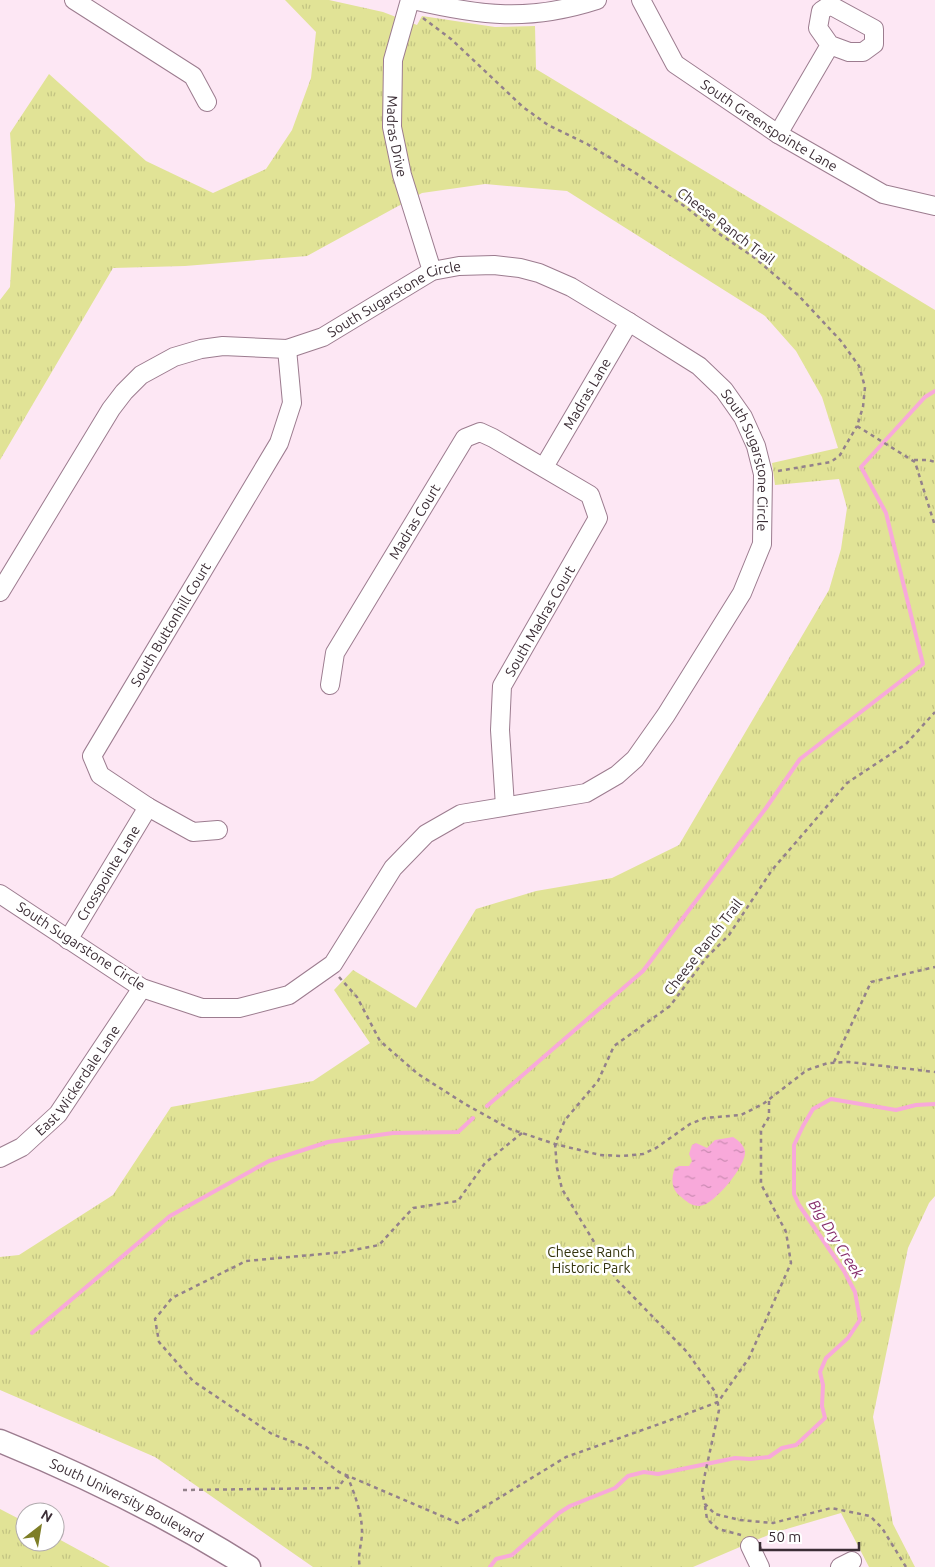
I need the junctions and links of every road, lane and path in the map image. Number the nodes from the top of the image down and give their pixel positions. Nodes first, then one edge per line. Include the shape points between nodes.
1 (74, 0) edge
2 (412, 0) edge
3 (597, 0) edge
4 (641, 0) edge
5 (422, 16) dead end
6 (830, 45) dead end
7 (207, 102) dead end
8 (778, 134) junction
9 (935, 206) edge
10 (432, 270) junction
11 (630, 322) junction
12 (287, 349) junction
13 (857, 426) junction
14 (912, 460) junction
15 (935, 462) edge
16 (544, 467) junction
17 (764, 474) junction
18 (935, 526) edge
19 (0, 592) edge
20 (330, 685) dead end
21 (935, 712) edge
22 (505, 806) junction
23 (148, 807) junction
24 (218, 830) dead end
25 (0, 894) edge
26 (68, 940) junction
27 (333, 964) junction
28 (935, 967) edge
29 (142, 988) junction
30 (834, 1062) junction
31 (935, 1072) edge
32 (769, 1100) junction
33 (522, 1132) junction
34 (556, 1144) junction
35 (0, 1158) edge
36 (718, 1402) junction
37 (0, 1441) edge
38 (347, 1475) junction
39 (183, 1490) dead end
40 (705, 1504) junction
41 (750, 1546) joint
42 (249, 1567) edge
43 (360, 1567) edge
44 (760, 1567) edge
45 (906, 1567) edge

1 - 7 street via 193,76
2 - 3 street via 490,14 522,15 545,13
2 - 10 street, Madras Drive via 393,60 392,127 402,175
4 - 8 street, South Greenspointe Lane via 674,64
5 - 13 path, Cheese Ranch Trail via 452,39 522,107 548,125 634,172 687,208 755,258 799,296 841,341 859,366 865,388
6 - 8 street
8 - 9 street, South Greenspointe Lane via 883,194
10 - 11 street, South Sugarstone Circle via 494,265 520,268 571,287
10 - 12 street, South Sugarstone Circle via 323,337
11 - 16 street, Madras Lane
11 - 17 street, South Sugarstone Circle via 699,366 724,390 756,446
12 - 19 street, South Sugarstone Circle via 223,346 201,349 174,357 141,375 111,409
12 - 23 street, South Buttonhill Court via 292,403 279,443 92,756 100,775
13 - 14 path
13 - 17 path, Cheese Ranch Trail via 840,455 831,462
14 - 15 path
14 - 18 path
16 - 20 street, Madras Court via 480,432 465,438 335,653
16 - 22 street, South Madras Court via 590,496 598,518 502,686 500,730
17 - 22 street, South Sugarstone Circle via 762,544 742,593 635,759 617,775 586,793
21 - 34 path, Cheese Ranch Trail via 906,744 847,784 772,870 729,935 707,957 670,1006 614,1046 598,1081 565,1120
22 - 27 street, South Sugarstone Circle via 462,814 426,834 393,868
23 - 24 street, South Buttonhill Court via 193,832
23 - 26 street, Crosspointe Lane
25 - 26 street, South Sugarstone Circle
26 - 29 street, South Sugarstone Circle
27 - 29 street, South Sugarstone Circle via 290,995 239,1008 202,1008
27 - 33 path via 340,978 357,997 380,1041 418,1074 465,1104 510,1129
28 - 30 path via 871,982
29 - 35 street, East Wickerdale Lane via 58,1114 22,1147
30 - 31 path
30 - 32 path via 807,1070
32 - 34 path via 741,1115 705,1118 690,1124 643,1154 600,1155
32 - 36 path via 769,1117 761,1130 761,1184 786,1232 791,1263 749,1358
33 - 34 path
33 - 38 path via 486,1163 458,1201 413,1208 379,1246 246,1261 172,1298 155,1319 159,1342 193,1381 272,1434 306,1447
34 - 36 path, Cheese Ranch Trail via 562,1189 617,1280 686,1352 716,1393
36 - 38 path via 566,1457 458,1522
36 - 40 path via 702,1492
37 - 42 main road, South University Boulevard via 58,1465 191,1532
38 - 39 path via 338,1488
38 - 43 path via 357,1503 362,1532 358,1558
40 - 41 path via 706,1519 718,1529 744,1536
40 - 45 path via 715,1514 773,1523 831,1508 870,1516 882,1528
41 - 44 street

